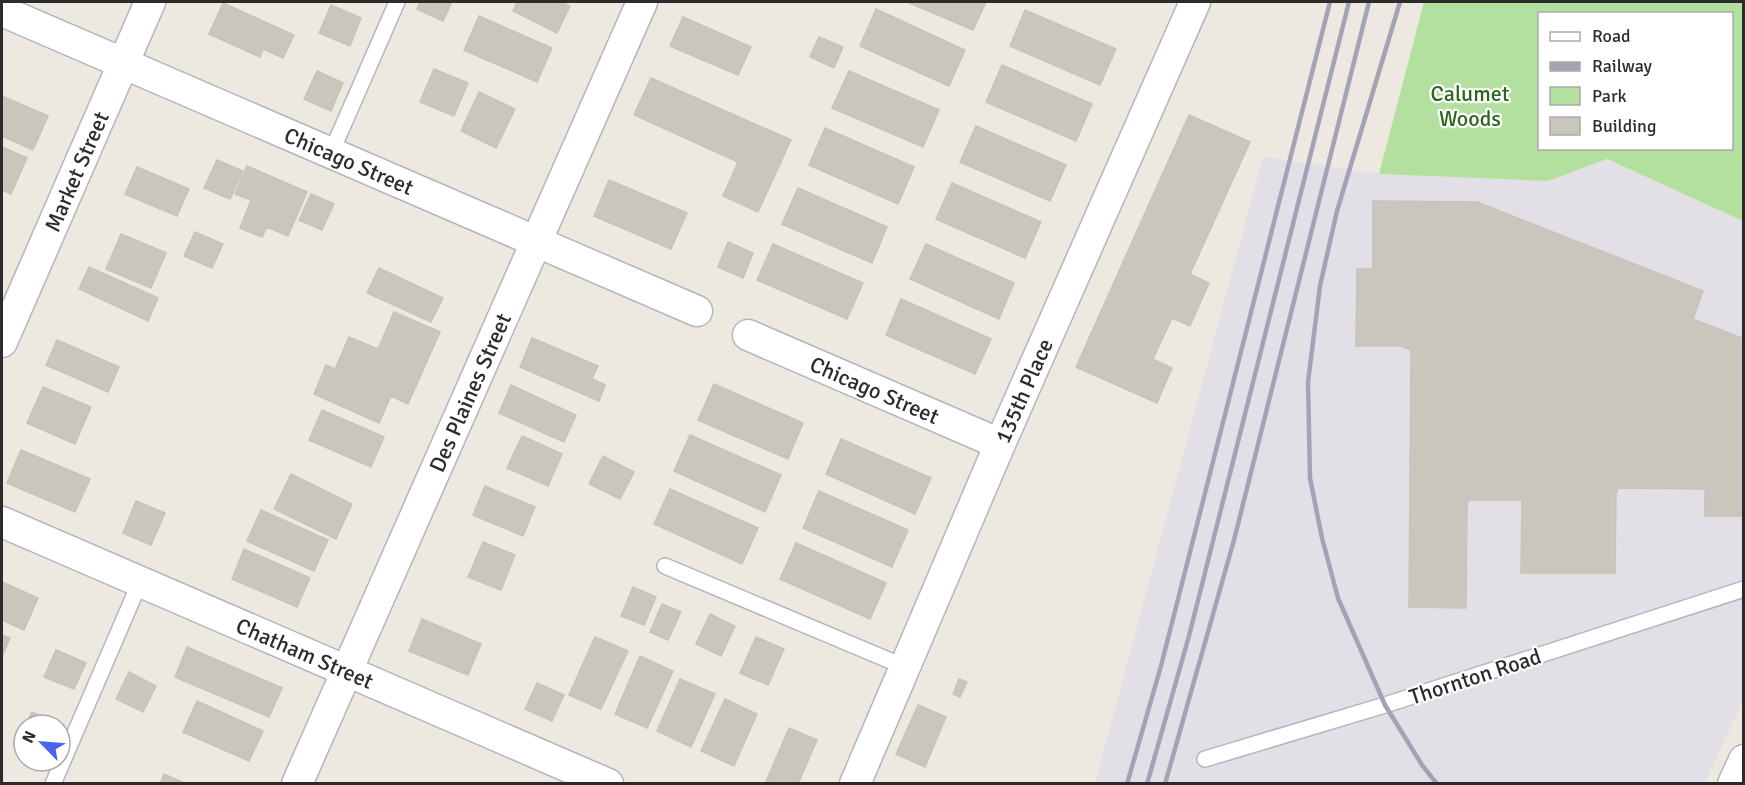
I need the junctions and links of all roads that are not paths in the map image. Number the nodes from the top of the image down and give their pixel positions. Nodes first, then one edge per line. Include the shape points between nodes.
1 (150, 2) edge
2 (397, 2) edge
3 (642, 2) edge
4 (1188, 4) edge
5 (2, 11) edge
6 (123, 62) junction
7 (332, 153) junction
8 (535, 241) junction
9 (697, 311) dead end
10 (748, 335) dead end
11 (2, 342) edge
12 (1000, 444) junction
13 (2, 522) edge
14 (665, 566) dead end
15 (140, 582) junction
16 (1743, 589) edge
17 (905, 667) junction
18 (346, 670) junction
19 (1205, 759) dead end
20 (1743, 760) edge
21 (53, 783) edge
22 (297, 783) edge
23 (608, 783) edge
24 (855, 783) edge
25 (1733, 783) edge

1 - 6 street, Market Street
2 - 7 lane
3 - 8 street, Des Plaines Street
4 - 12 street, 135th Place
5 - 6 street, Chicago Street
6 - 7 street, Chicago Street
6 - 11 street, Market Street
7 - 8 street, Chicago Street
8 - 9 street, Chicago Street
8 - 18 street, Des Plaines Street
10 - 12 street, Chicago Street
12 - 17 street, 135th Place
13 - 15 street, Chatham Street
14 - 17 lane
15 - 18 street, Chatham Street
15 - 21 lane
16 - 19 lane, Thornton Road
17 - 24 street, 135th Place
18 - 22 street, Des Plaines Street
18 - 23 street, Chatham Street
20 - 25 street

